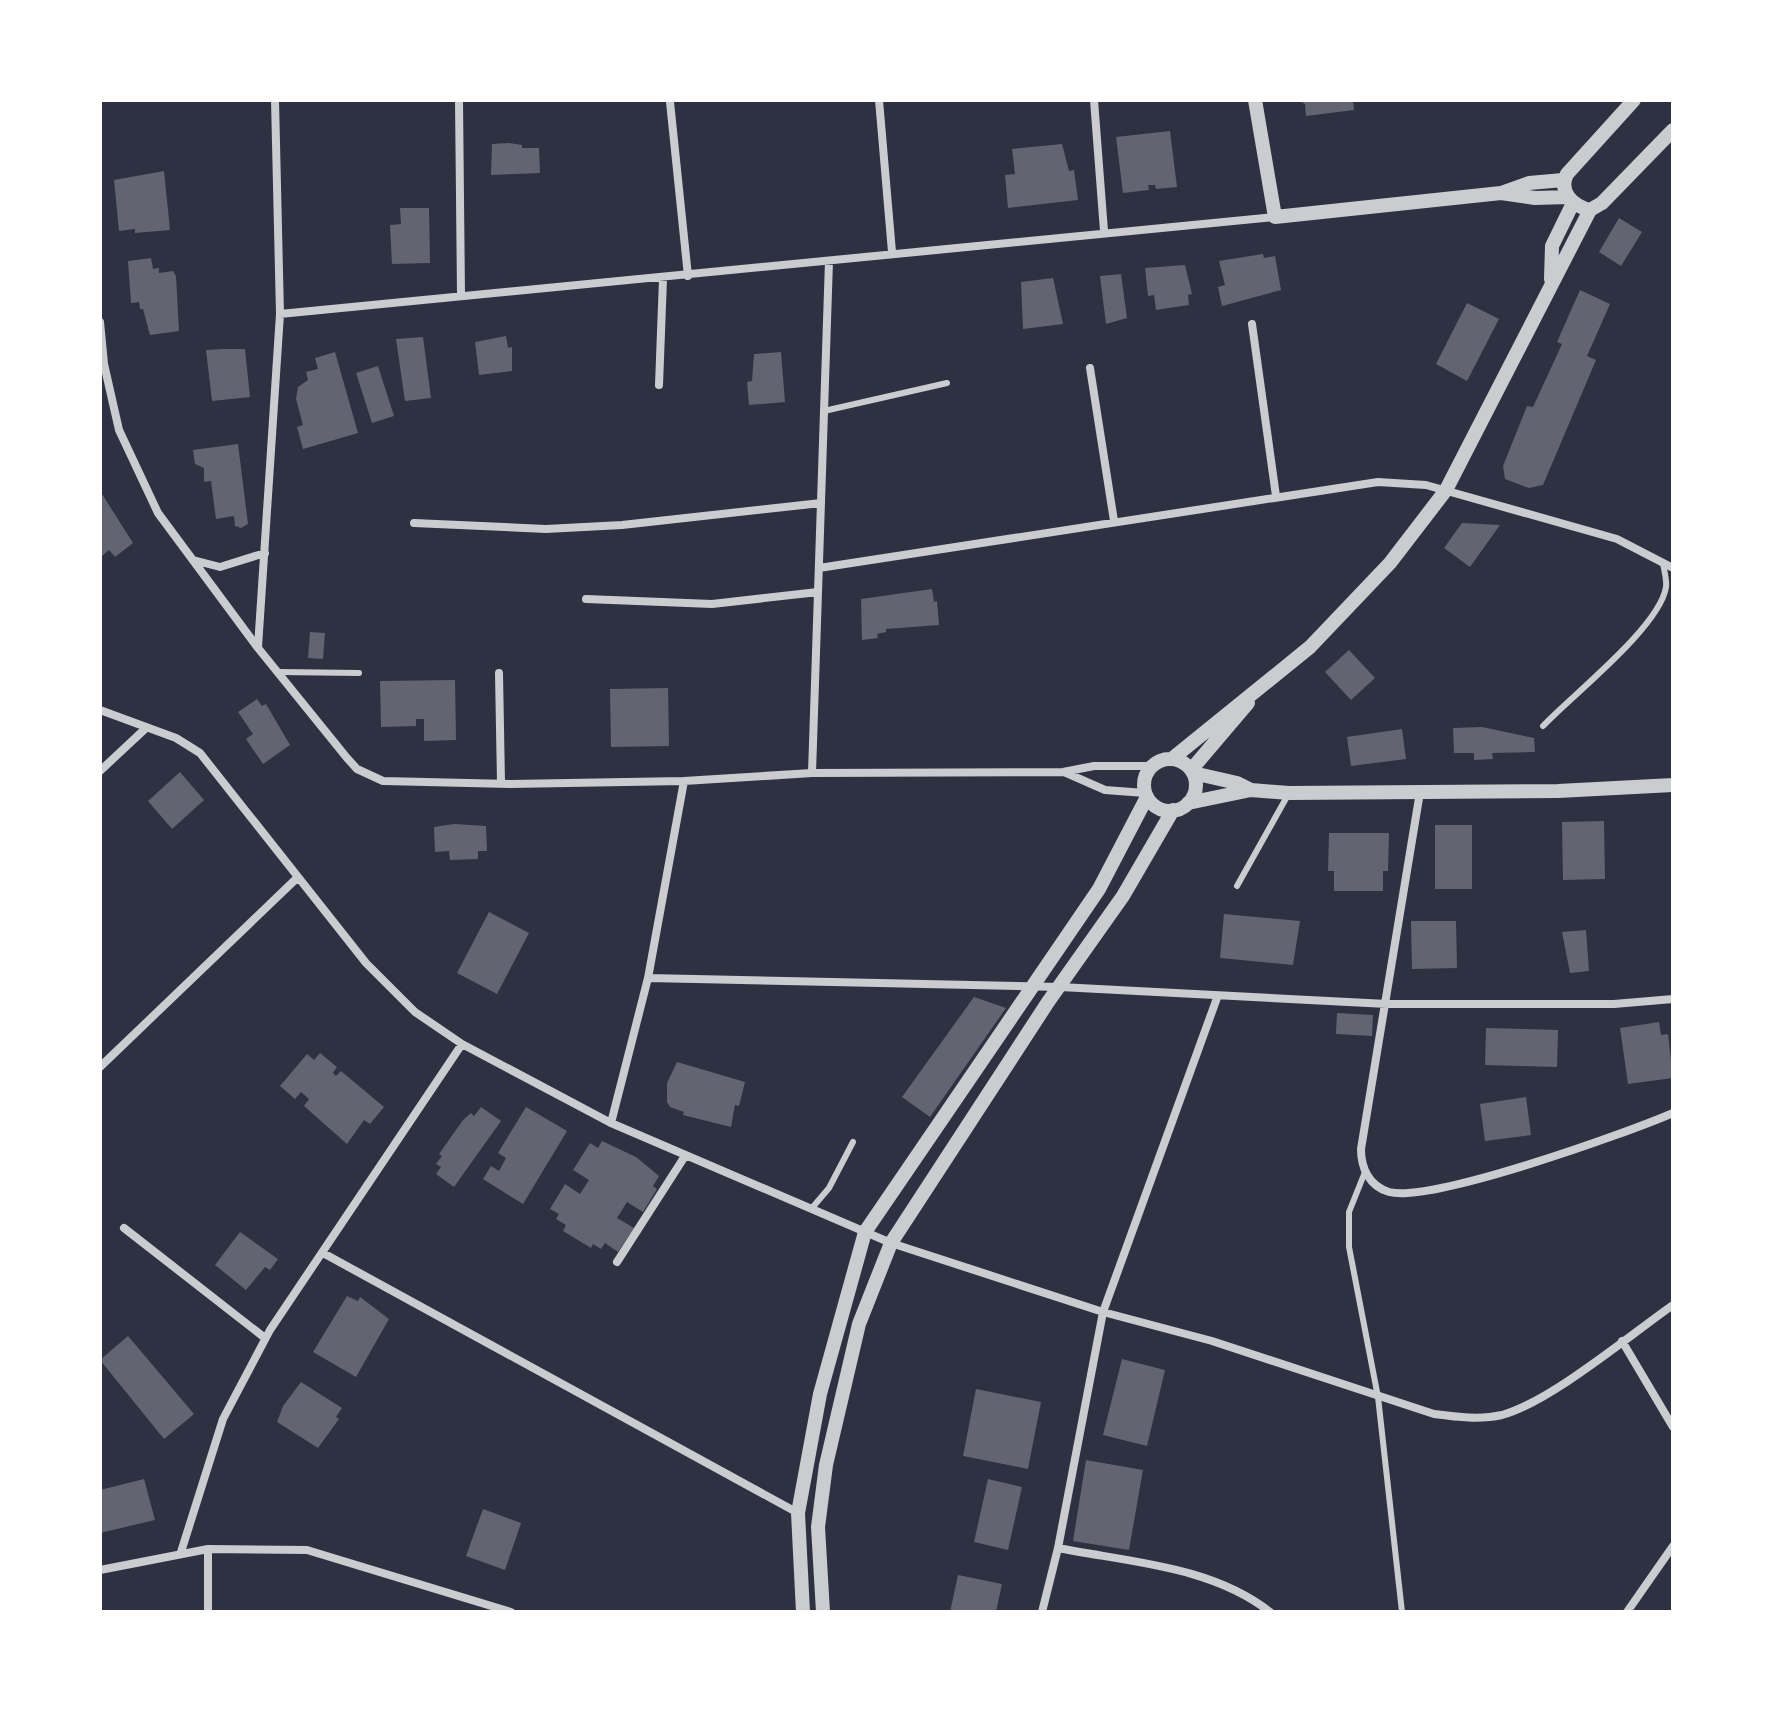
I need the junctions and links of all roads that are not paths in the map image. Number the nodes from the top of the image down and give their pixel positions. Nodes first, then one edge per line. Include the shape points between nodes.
1 (275, 100) edge
2 (459, 100) edge
3 (879, 100) edge
4 (1094, 100) edge
5 (1255, 100) edge
6 (1634, 100) edge
7 (670, 102) edge
8 (1673, 130) edge
9 (1563, 180) junction
10 (1501, 193) junction
11 (1570, 200) junction
12 (1590, 210) junction
13 (1275, 217) junction
14 (1104, 231) junction
15 (892, 252) junction
16 (829, 261) junction
17 (688, 276) junction
18 (663, 279) junction
19 (1551, 279) junction
20 (461, 295) junction
21 (280, 314) junction
22 (100, 322) edge
23 (1252, 324) dead end
24 (1090, 368) dead end
25 (947, 383) dead end
26 (659, 385) dead end
27 (824, 411) junction
28 (1446, 490) junction
29 (1276, 496) junction
30 (821, 503) junction
31 (1114, 521) junction
32 (414, 523) dead end
33 (265, 553) junction
34 (193, 560) junction
35 (1663, 563) junction
36 (819, 568) junction
37 (1673, 568) edge
38 (818, 592) junction
39 (586, 599) dead end
40 (258, 648) junction
41 (279, 672) junction
42 (359, 673) dead end
43 (499, 673) dead end
44 (1255, 694) junction
45 (100, 710) edge
46 (1543, 726) dead end
47 (146, 728) junction
48 (1173, 758) junction
49 (1152, 766) junction
50 (100, 771) edge
51 (1192, 771) junction
52 (1063, 772) junction
53 (812, 773) junction
54 (684, 781) junction
55 (501, 783) junction
56 (1673, 785) edge
57 (1251, 790) junction
58 (1420, 792) junction
59 (1289, 793) junction
60 (1146, 795) junction
61 (1188, 803) junction
62 (1173, 810) junction
63 (297, 878) junction
64 (1237, 886) dead end
65 (648, 978) junction
66 (1060, 987) junction
67 (1033, 988) junction
68 (1217, 998) junction
69 (1673, 999) edge
70 (1387, 1004) junction
71 (462, 1044) junction
72 (100, 1067) edge
73 (1673, 1113) edge
74 (611, 1123) junction
75 (853, 1142) dead end
76 (685, 1156) junction
77 (1365, 1172) junction
78 (812, 1208) junction
79 (124, 1228) dead end
80 (865, 1232) junction
81 (891, 1243) junction
82 (323, 1253) junction
83 (617, 1262) dead end
84 (1673, 1305) edge
85 (1103, 1312) junction
86 (265, 1338) junction
87 (1622, 1341) junction
88 (1378, 1397) junction
89 (1673, 1427) edge
90 (798, 1513) junction
91 (1673, 1546) edge
92 (1058, 1548) junction
93 (208, 1549) junction
94 (181, 1552) junction
95 (100, 1570) edge
96 (208, 1612) edge
97 (511, 1612) edge
98 (803, 1612) edge
99 (823, 1612) edge
100 (1042, 1612) edge
101 (1270, 1612) edge
102 (1402, 1612) edge
103 (1627, 1612) edge

1 - 21 street
2 - 20 street
3 - 15 street
4 - 14 street
5 - 13 street
6 - 9 street
7 - 17 street
8 - 12 street
9 - 10 street via 1517,185
9 - 11 street
10 - 11 street
10 - 13 street
11 - 12 street
11 - 19 street via 1552,246
12 - 19 street
13 - 14 street
14 - 15 street
15 - 16 street
16 - 17 street
16 - 27 street
17 - 18 street
18 - 20 street
18 - 26 street
19 - 28 street
20 - 21 street
21 - 33 street
22 - 34 street via 110,398 128,455 158,513
23 - 29 street
24 - 31 street
25 - 27 lane
27 - 30 street
28 - 29 street via 1378,482
28 - 35 street via 1617,539
28 - 44 street via 1351,605
29 - 31 street
30 - 32 street via 546,529
30 - 36 street
31 - 36 street
33 - 34 street via 220,567
33 - 40 street
34 - 40 street
35 - 37 street
35 - 46 lane via 1666,588 1653,614
36 - 38 street
38 - 39 street via 712,604
38 - 53 street
40 - 41 street
41 - 42 lane
41 - 55 street via 347,758 369,777
43 - 55 street
44 - 48 street
44 - 51 street
45 - 47 street
47 - 50 street
47 - 63 street via 187,744 213,766
48 - 49 street
48 - 51 street
49 - 52 street
49 - 60 street via 1146,774
51 - 57 street
51 - 61 street via 1196,789
52 - 53 street
52 - 60 street via 1105,790
53 - 54 street
54 - 55 street
54 - 65 street
56 - 58 street
57 - 59 street
57 - 61 street
58 - 59 street
58 - 70 street
59 - 64 lane
60 - 62 street via 1158,808
60 - 67 street via 1099,889
61 - 62 street
62 - 66 street via 1123,896
63 - 71 street via 380,978 415,1012
63 - 72 street
65 - 67 street
65 - 74 street
66 - 67 street
66 - 68 street
66 - 81 street
67 - 80 street
68 - 70 street
68 - 85 street
69 - 70 street
70 - 77 street via 1361,1149
71 - 74 street
71 - 82 street
73 - 77 street via 1583,1148 1435,1188 1388,1192
74 - 76 street
75 - 78 lane
76 - 78 street
76 - 83 street
77 - 88 lane via 1349,1212 1349,1247
78 - 80 street
79 - 86 street
80 - 81 street
80 - 90 street via 820,1394
81 - 85 street
81 - 99 street via 859,1324 822,1487 818,1548
82 - 86 street
82 - 90 street
84 - 87 street
85 - 88 street via 1212,1341
85 - 92 street
86 - 94 street via 223,1419
87 - 88 street via 1544,1395 1503,1414 1466,1419
87 - 89 street
88 - 102 lane
90 - 98 street
91 - 103 street
92 - 100 street
92 - 101 street via 1214,1579
93 - 94 street
93 - 96 street
93 - 97 street via 307,1550
94 - 95 street

